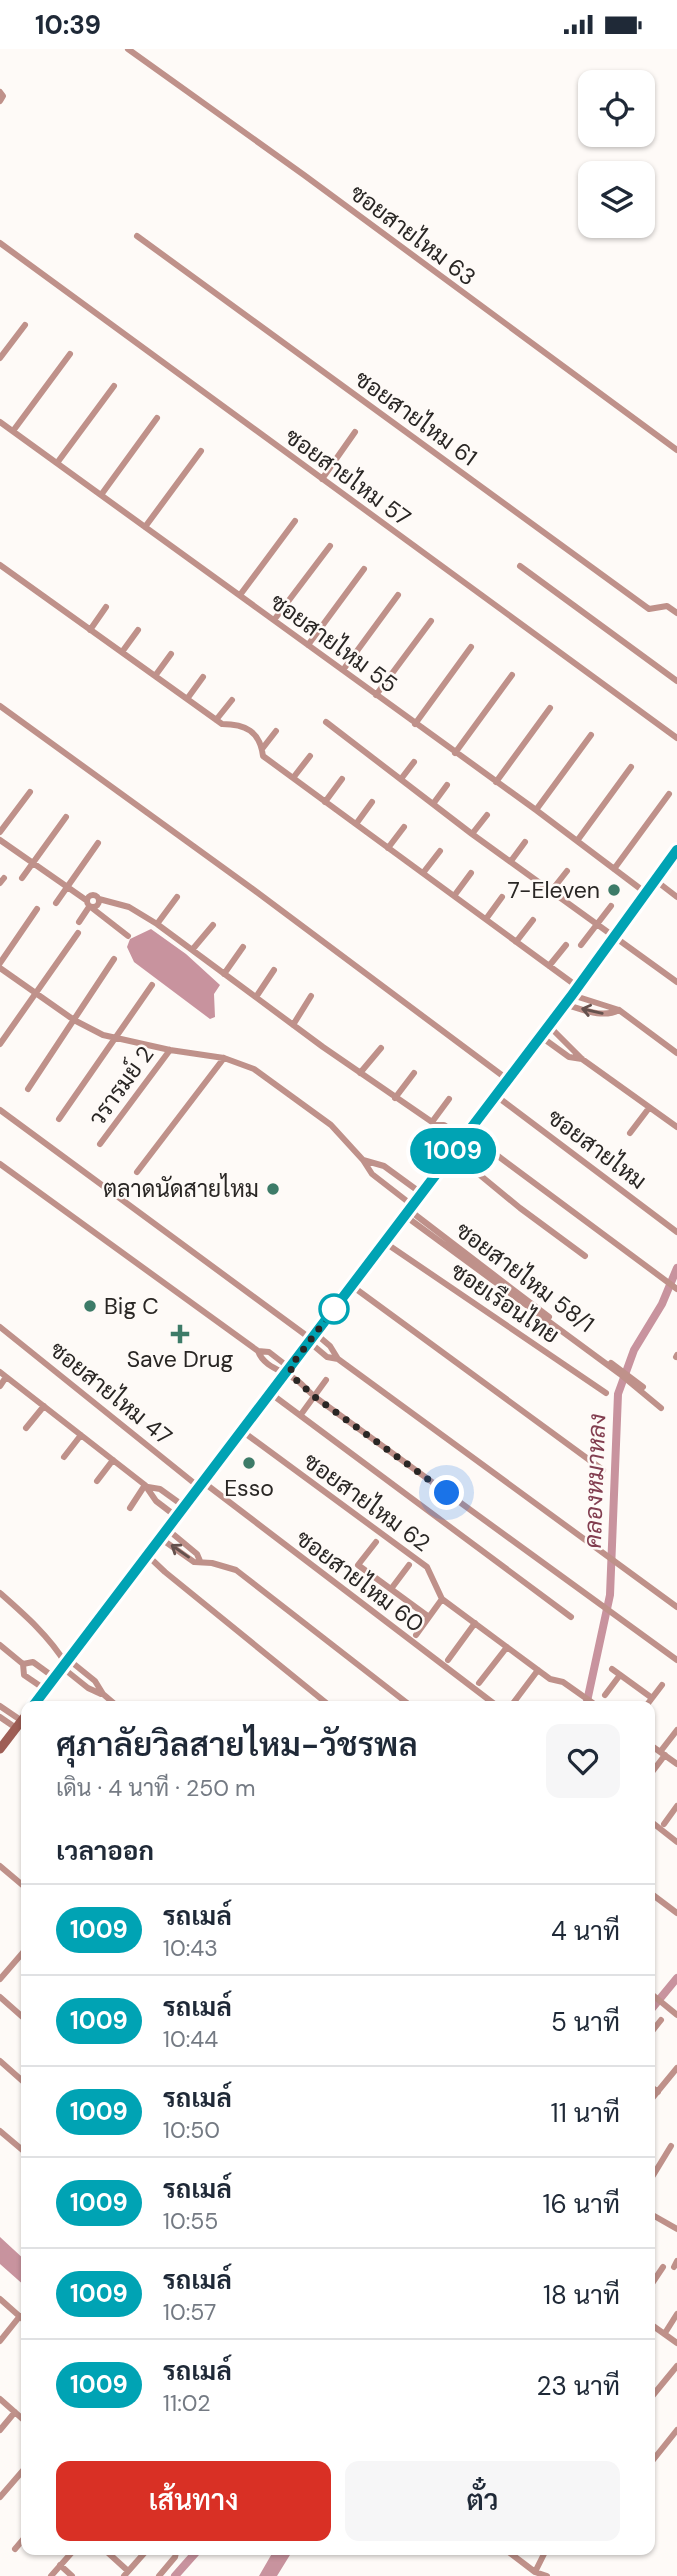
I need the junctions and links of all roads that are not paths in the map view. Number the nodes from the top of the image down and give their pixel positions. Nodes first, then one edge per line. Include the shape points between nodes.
1 (128, 49) edge
2 (0, 92) edge
3 (0, 101) edge
4 (137, 236) dead end
5 (0, 243) edge
6 (25, 325) dead end
7 (70, 354) dead end
8 (0, 358) edge
9 (114, 386) dead end
10 (157, 418) dead end
11 (0, 422) edge
12 (13, 431) junction
13 (355, 432) dead end
14 (677, 450) edge
15 (201, 451) dead end
16 (57, 464) junction
17 (322, 479) junction
18 (101, 495) junction
19 (295, 521) dead end
20 (145, 527) junction
21 (330, 546) dead end
22 (0, 565) edge
23 (520, 566) dead end
24 (364, 569) dead end
25 (240, 595) junction
26 (398, 595) dead end
27 (106, 607) dead end
28 (677, 613) edge
29 (274, 620) junction
30 (431, 621) dead end
31 (90, 630) junction
32 (138, 630) dead end
33 (308, 645) junction
34 (471, 647) dead end
35 (122, 652) junction
36 (171, 654) dead end
37 (343, 670) junction
38 (155, 675) junction
39 (512, 675) dead end
40 (203, 677) dead end
41 (677, 681) edge
42 (376, 695) junction
43 (187, 699) junction
44 (232, 700) dead end
45 (0, 706) edge
46 (550, 708) dead end
47 (216, 720) junction
48 (326, 722) dead end
49 (415, 724) junction
50 (276, 731) dead end
51 (591, 735) dead end
52 (677, 738) edge
53 (262, 749) junction
54 (455, 753) junction
55 (310, 756) dead end
56 (414, 762) dead end
57 (631, 767) dead end
58 (293, 778) junction
59 (342, 779) dead end
60 (401, 779) junction
61 (496, 782) junction
62 (447, 785) dead end
63 (30, 792) dead end
64 (669, 794) dead end
65 (325, 802) junction
66 (372, 802) dead end
67 (433, 804) junction
68 (536, 810) junction
69 (487, 815) dead end
70 (66, 817) dead end
71 (356, 824) junction
72 (404, 827) dead end
73 (0, 832) edge
74 (472, 834) junction
75 (0, 840) edge
76 (577, 841) junction
77 (525, 842) dead end
78 (98, 843) dead end
79 (388, 848) junction
80 (677, 850) edge
81 (440, 851) dead end
82 (512, 861) junction
83 (32, 863) junction
84 (614, 869) junction
85 (567, 871) dead end
86 (423, 873) junction
87 (471, 873) dead end
88 (22, 878) dead end
89 (655, 880) junction
90 (67, 889) junction
91 (552, 890) junction
92 (646, 893) junction
93 (453, 896) junction
94 (177, 897) dead end
95 (502, 897) dead end
96 (677, 897) edge
97 (99, 899) junction
98 (56, 903) dead end
99 (89, 905) junction
100 (611, 906) dead end
101 (37, 909) dead end
102 (486, 919) junction
103 (533, 920) dead end
104 (79, 922) dead end
105 (157, 923) junction
106 (598, 923) junction
107 (213, 925) dead end
108 (78, 933) dead end
109 (615, 935) junction
110 (128, 936) dead end
111 (516, 942) junction
112 (566, 945) dead end
113 (581, 945) dead end
114 (243, 947) dead end
115 (192, 950) junction
116 (114, 959) dead end
117 (0, 966) edge
118 (549, 966) junction
119 (274, 970) dead end
120 (224, 974) junction
121 (677, 982) edge
122 (152, 985) dead end
123 (575, 991) junction
124 (36, 993) junction
125 (256, 996) junction
126 (311, 996) dead end
127 (564, 1005) junction
128 (619, 1010) junction
129 (74, 1020) junction
130 (293, 1025) junction
131 (549, 1026) junction
132 (540, 1036) junction
133 (115, 1039) junction
134 (0, 1044) edge
135 (381, 1048) dead end
136 (170, 1049) junction
137 (677, 1053) edge
138 (224, 1058) junction
139 (582, 1059) junction
140 (360, 1073) junction
141 (414, 1073) dead end
142 (507, 1079) junction
143 (28, 1089) dead end
144 (495, 1095) junction
145 (396, 1098) junction
146 (449, 1099) dead end
147 (649, 1108) junction
148 (0, 1110) edge
149 (59, 1119) dead end
150 (434, 1123) junction
151 (677, 1127) edge
152 (630, 1133) dead end
153 (460, 1142) junction
154 (100, 1144) dead end
155 (363, 1160) junction
156 (0, 1164) edge
157 (137, 1173) dead end
158 (392, 1174) junction
159 (384, 1184) junction
160 (421, 1193) junction
161 (408, 1210) junction
162 (677, 1232) edge
163 (384, 1242) junction
164 (585, 1256) dead end
165 (352, 1286) junction
166 (677, 1289) edge
167 (0, 1327) edge
168 (311, 1338) junction
169 (338, 1359) junction
170 (288, 1371) junction
171 (3, 1374) edge
172 (326, 1380) dead end
173 (0, 1386) edge
174 (607, 1393) dead end
175 (270, 1394) junction
176 (315, 1397) junction
177 (44, 1406) junction
178 (661, 1408) dead end
179 (302, 1413) dead end
180 (26, 1429) dead end
181 (242, 1431) junction
182 (81, 1434) junction
183 (64, 1457) dead end
184 (113, 1460) junction
185 (603, 1470) dead end
186 (97, 1481) dead end
187 (201, 1485) junction
188 (147, 1486) junction
189 (185, 1507) junction
190 (130, 1508) dead end
191 (177, 1517) junction
192 (167, 1528) junction
193 (160, 1538) junction
194 (376, 1542) dead end
195 (147, 1555) junction
196 (200, 1561) junction
197 (409, 1565) dead end
198 (391, 1589) junction
199 (0, 1593) edge
200 (442, 1599) junction
201 (677, 1607) edge
202 (571, 1616) dead end
203 (429, 1617) junction
204 (475, 1623) junction
205 (416, 1635) dead end
206 (0, 1645) edge
207 (507, 1647) junction
208 (448, 1660) dead end
209 (677, 1660) edge
210 (23, 1664) junction
211 (66, 1664) junction
212 (612, 1669) dead end
213 (538, 1670) junction
214 (620, 1675) junction
215 (55, 1678) junction
216 (478, 1683) dead end
217 (662, 1685) dead end
218 (46, 1690) junction
219 (605, 1695) dead end
220 (652, 1697) junction
221 (37, 1701) edge
222 (111, 1701) edge
223 (324, 1701) edge
224 (405, 1701) edge
225 (490, 1701) edge
226 (515, 1701) edge
227 (590, 1701) edge
228 (649, 1701) edge
229 (0, 1706) edge
230 (0, 1717) edge
231 (21, 1721) edge
232 (677, 1730) edge
233 (0, 1749) edge
234 (655, 1749) edge
235 (662, 1754) junction
236 (677, 1764) edge
237 (655, 1766) edge
238 (677, 1806) edge
239 (664, 1824) dead end
240 (655, 1825) edge
241 (677, 1842) edge
242 (0, 1866) edge
243 (21, 1884) edge
244 (655, 1896) edge
245 (677, 1913) edge
246 (21, 1954) edge
247 (0, 1979) edge
248 (0, 1997) edge
249 (655, 1997) edge
250 (674, 2013) edge
251 (21, 2015) edge
252 (661, 2020) dead end
253 (655, 2028) edge
254 (0, 2061) edge
255 (677, 2068) edge
256 (21, 2080) edge
257 (655, 2090) edge
258 (658, 2092) junction
259 (655, 2095) edge
260 (0, 2131) edge
261 (21, 2146) edge
262 (671, 2146) dead end
263 (655, 2172) edge
264 (655, 2216) edge
265 (677, 2229) edge
266 (663, 2267) dead end
267 (655, 2279) edge
268 (0, 2299) edge
269 (677, 2314) edge
270 (20, 2316) joint
271 (655, 2327) edge
272 (665, 2333) junction
273 (0, 2341) edge
274 (677, 2343) edge
275 (677, 2366) edge
276 (655, 2393) edge
277 (0, 2399) edge
278 (15, 2412) junction
279 (21, 2417) edge
280 (0, 2430) edge
281 (677, 2430) edge
282 (656, 2456) edge
283 (21, 2473) edge
284 (0, 2497) edge
285 (21, 2542) edge
286 (15, 2549) dead end
287 (69, 2555) edge
288 (109, 2555) edge
289 (143, 2555) edge
290 (176, 2555) edge
291 (516, 2555) edge
292 (544, 2555) edge
293 (60, 2565) junction
294 (535, 2572) junction
295 (126, 2574) edge
296 (51, 2576) edge
297 (72, 2576) edge
298 (159, 2576) edge
299 (547, 2576) edge

1 - 14 street, ซอยสายไหม 63
2 - 3 street
4 - 28 street, ซอยสายไหม 61 via 649,609 667,606
5 - 17 street, ซอยสายไหม 57
6 - 8 street
7 - 12 street
9 - 16 street
10 - 18 street
11 - 12 street, ซอยสายไหม 55
12 - 16 street, ซอยสายไหม 55
13 - 17 street
15 - 20 street
16 - 18 street, ซอยสายไหม 55
17 - 52 street, ซอยสายไหม 57
18 - 20 street, ซอยสายไหม 55
19 - 25 street
20 - 25 street, ซอยสายไหม 55
21 - 29 street
22 - 31 street
23 - 41 street
24 - 33 street
25 - 29 street, ซอยสายไหม 55
26 - 37 street
27 - 31 street
29 - 33 street, ซอยสายไหม 55
30 - 42 street
31 - 35 street
32 - 35 street
33 - 37 street, ซอยสายไหม 55
34 - 49 street
35 - 38 street
36 - 38 street
37 - 42 street, ซอยสายไหม 55
38 - 43 street
39 - 54 street
40 - 43 street
42 - 49 street, ซอยสายไหม 55
43 - 47 street
44 - 47 street
45 - 142 street
46 - 61 street
47 - 53 street via 244,726
48 - 60 street
49 - 54 street, ซอยสายไหม 55
50 - 53 street
51 - 68 street
53 - 58 street via 263,756
54 - 61 street, ซอยสายไหม 55
55 - 58 street
56 - 60 street
57 - 76 street
58 - 65 street
59 - 65 street
60 - 67 street
61 - 68 street, ซอยสายไหม 55
62 - 67 street
63 - 73 street
64 - 84 street
65 - 71 street
66 - 71 street
67 - 74 street
68 - 76 street, ซอยสายไหม 55
69 - 74 street
70 - 83 street
71 - 79 street
72 - 79 street
74 - 82 street
75 - 83 street
76 - 84 street, ซอยสายไหม 55
77 - 82 street
78 - 90 street
79 - 86 street
80 - 89 main road
81 - 86 street
82 - 91 street
83 - 88 street
83 - 90 street
84 - 92 street, ซอยสายไหม 55
85 - 91 street
86 - 93 street
87 - 93 street
89 - 92 main road
89 - 96 street
90 - 98 street
90 - 99 street
91 - 106 street
92 - 109 main road
93 - 102 street
94 - 105 street
95 - 102 street
97 - 99 street via 98,905
97 - 99 street via 91,895
97 - 105 street via 129,907
99 - 104 street
99 - 110 street
100 - 106 street
101 - 117 street
102 - 111 street
103 - 111 street
105 - 115 street
106 - 109 street
106 - 113 street
107 - 115 street
108 - 124 street
109 - 121 street
109 - 123 main road
111 - 118 street
112 - 118 street
114 - 120 street
115 - 120 street
116 - 129 street
117 - 124 street, ซอยสายไหม 58/1
118 - 123 street
119 - 125 street
120 - 125 street
122 - 133 street
123 - 127 main road
123 - 128 street
124 - 129 street, ซอยสายไหม 58/1
124 - 134 street
125 - 130 street
126 - 130 street
128 -> 127 street via 610,1015
127 - 131 main road
128 - 137 street
129 - 133 street, ซอยสายไหม 58/1
129 - 143 street
130 - 140 street
131 - 132 main road
131 - 139 street
132 - 139 street via 569,1056
132 - 142 main road
133 - 136 street, ซอยสายไหม 58/1
133 - 149 street
135 - 140 street
136 - 138 street, ซอยสายไหม 58/1
136 - 154 street, วรารมย์ 2
138 - 155 street, ซอยสายไหม 58/1 via 254,1069 331,1125
138 - 157 street
139 - 147 street
140 - 145 street
141 - 145 street
142 - 144 main road
144 - 153 main road
144 - 162 street, ซอยสายไหม
145 - 150 street
146 - 150 street
147 - 151 street
147 - 152 street
148 - 168 street
150 - 153 street via 438,1132
153 - 160 main road
153 - 164 street via 520,1208
153 - 166 street via 494,1153
155 - 158 street via 384,1166
155 - 159 street, ซอยสายไหม 58/1
156 - 170 street via 258,1350 263,1360
158 - 159 street
158 - 160 street
159 - 161 street, ซอยสายไหม 58/1
160 - 161 main road
161 - 163 main road
161 - 178 street, ซอยสายไหม 58/1 via 638,1385
163 - 165 main road
163 - 174 street, ซอยเรือนไทย
165 - 168 main road
165 - 185 street
167 - 187 street, ซอยสายไหม 47
168 - 169 street via 330,1346
168 - 169 street via 327,1357
168 - 170 main road
169 - 201 street
170 - 175 main road
170 - 176 street
171 - 173 street
171 - 177 street
172 - 176 street
175 - 181 main road
175 - 202 street
176 - 179 street
176 - 209 street
177 - 180 street
177 - 182 street
181 - 187 main road
181 - 200 street, ซอยสายไหม 62 via 427,1567
182 - 183 street
182 - 184 street
184 - 186 street
184 - 188 street
187 - 189 main road
187 - 225 street, ซอยสายไหม 60
188 - 189 street via 160,1489
188 - 190 street
188 - 191 street via 156,1501
189 - 191 main road
191 - 192 main road
192 - 193 main road
192 - 196 street
193 - 195 main road
196 -> 193 street via 194,1562
194 - 198 street via 358,1565
195 - 211 main road
195 - 223 street
196 - 224 street via 236,1570
197 - 198 street
198 - 203 street
199 - 211 street via 41,1630
200 - 203 street
200 - 204 street, ซอยสายไหม 62
203 - 205 street
204 - 207 street, ซอยสายไหม 62
204 - 208 street
206 - 210 street
207 - 213 street, ซอยสายไหม 62
207 - 216 street
210 - 215 street via 33,1662
210 - 218 street via 24,1675
211 - 215 main road
211 - 222 street via 88,1688
212 - 214 street
213 - 226 street
213 - 227 street, ซอยสายไหม 62
214 - 219 street
214 - 220 street
215 - 218 main road
217 - 220 street
218 - 221 main road
220 - 228 street
229 - 231 street
230 - 231 street
231 - 233 main road
232 - 235 street
234 - 235 street
235 - 236 street
235 - 237 street
238 - 239 street
240 - 241 street
242 - 243 street
244 - 245 street
246 - 247 street
248 - 251 street
249 - 250 street
252 - 253 street
254 - 256 street
255 - 258 street
257 - 258 street
258 - 259 street
260 - 261 street
262 - 263 street
264 - 265 street
266 - 267 street
268 - 270 street
269 - 272 street
270 - 273 street
271 - 272 street
272 - 274 street
275 - 276 street
277 - 278 street
278 - 279 street
278 - 280 street
281 - 282 street
283 - 284 street
285 - 286 street
287 - 293 street
288 - 295 street
289 - 295 street
290 - 298 street
291 - 294 street
292 - 294 street
293 - 296 street
293 - 297 street
294 - 299 street

